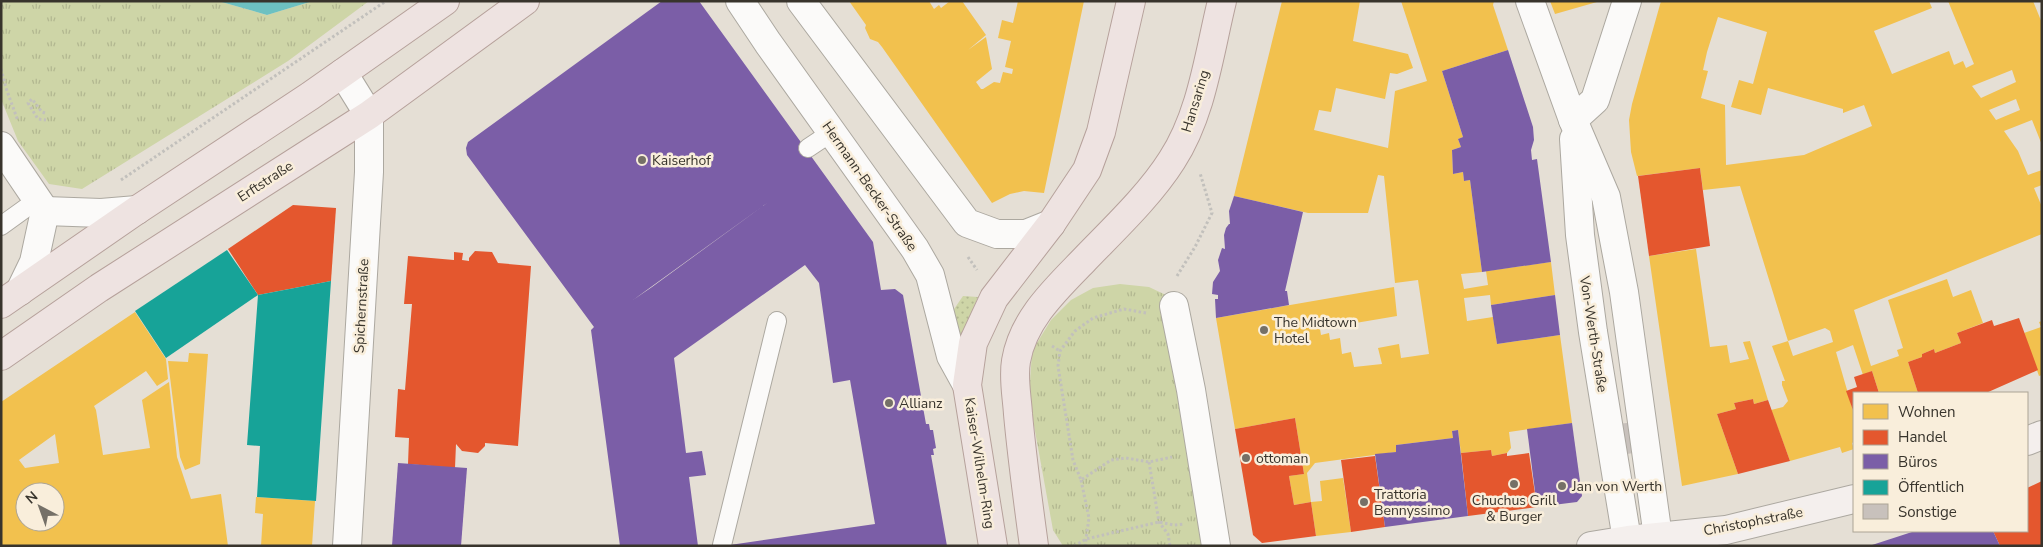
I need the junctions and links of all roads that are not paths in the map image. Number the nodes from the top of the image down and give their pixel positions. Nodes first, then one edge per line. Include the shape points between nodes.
1 (445, 1) edge
2 (525, 1) edge
3 (740, 1) edge
4 (801, 1) edge
5 (1131, 1) edge
6 (1222, 1) edge
7 (1530, 1) edge
8 (1627, 1) edge
9 (344, 73) junction
10 (369, 115) junction
11 (1573, 120) junction
12 (832, 132) junction
13 (1, 146) edge
14 (808, 148) dead end
15 (41, 205) junction
16 (137, 210) junction
17 (1051, 224) junction
18 (1, 226) edge
19 (11, 297) edge
20 (1175, 304) road end
21 (777, 321) dead end
22 (1, 356) edge
23 (967, 386) junction
24 (2042, 435) edge
25 (2028, 441) edge
26 (1853, 499) edge
27 (1214, 534) edge
28 (1658, 537) junction
29 (1628, 543) edge
30 (722, 545) edge
31 (347, 546) edge
32 (993, 546) edge
33 (1034, 546) edge
34 (1591, 546) edge

1 - 9 main road
2 - 10 main road, Erftstraße
3 - 12 street, Hermann-Becker-Straße
4 - 17 street via 967,223 997,234 1026,234
5 - 17 main road via 1101,132 1087,170
6 - 33 main road, Hansaring via 1187,133 1172,161 1118,226 1047,299 1025,330 1015,375 1020,443
7 - 11 street, Von-Werth-Straße
8 - 11 street via 1595,100
9 - 10 street
9 - 16 main road
10 - 22 main road, Erftstraße via 99,288
10 - 31 street, Spichernstraße via 369,172
11 - 28 street, Von-Werth-Straße via 1606,197 1624,292
11 - 29 street, Von-Werth-Straße via 1580,235
12 - 14 lane
12 - 23 street, Hermann-Becker-Straße via 930,275 951,356
13 - 15 street
15 - 16 street via 101,213
15 - 18 lane
15 - 19 street via 34,262
16 - 19 main road
17 - 23 main road, Kaiser-Wilhelm-Ring via 994,298 973,343
20 - 27 street
21 - 30 lane
23 - 32 main road, Kaiser-Wilhelm-Ring
24 - 25 street
26 - 28 street, Christophstraße via 1726,530
28 - 29 street, Christophstraße
29 - 34 street, Christophstraße

